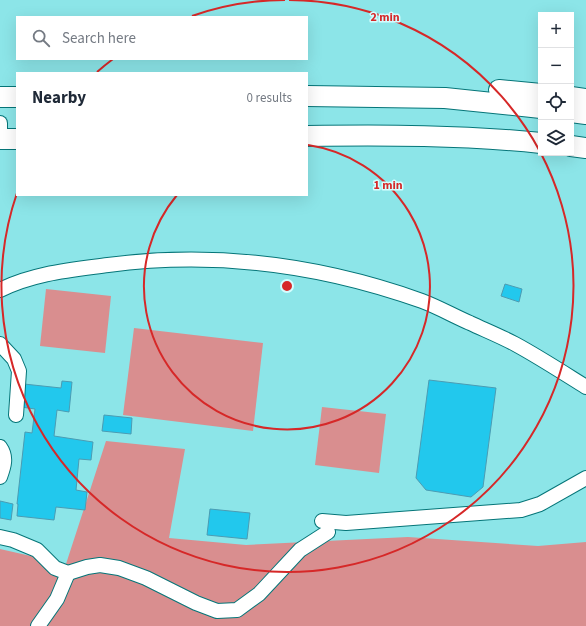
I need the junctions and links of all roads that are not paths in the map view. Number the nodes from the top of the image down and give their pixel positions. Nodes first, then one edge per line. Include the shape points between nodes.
1 (538, 94) edge
2 (308, 96) edge
3 (0, 97) edge
4 (16, 97) edge
5 (574, 97) edge
6 (445, 98) junction
7 (586, 98) edge
8 (538, 108) edge
9 (574, 112) edge
10 (586, 114) edge
11 (0, 123) edge
12 (308, 136) edge
13 (16, 138) edge
14 (0, 139) edge
15 (538, 143) edge
16 (574, 146) edge
17 (586, 148) edge
18 (0, 290) edge
19 (0, 344) edge
20 (586, 387) edge
21 (16, 415) dead end
22 (0, 447) edge
23 (0, 477) edge
24 (586, 478) edge
25 (0, 537) edge
26 (68, 573) junction
27 (38, 626) edge

1 - 6 highway via 490,90
2 - 6 highway
3 - 4 highway
5 - 7 highway
6 - 8 highway
9 - 10 highway
11 - 14 lane
12 - 15 highway via 430,136
13 - 14 highway
16 - 17 highway
18 - 20 lane via 31,277 64,270 162,260 234,261 325,273 423,302 513,343
19 - 21 lane via 14,359 19,371
22 - 23 lane via 4,453 4,468
24 - 26 lane via 540,504 521,510 346,523 325,527 259,594 237,610 217,611 119,568 100,565
25 - 26 lane via 37,550 55,568
26 - 27 lane via 57,599

